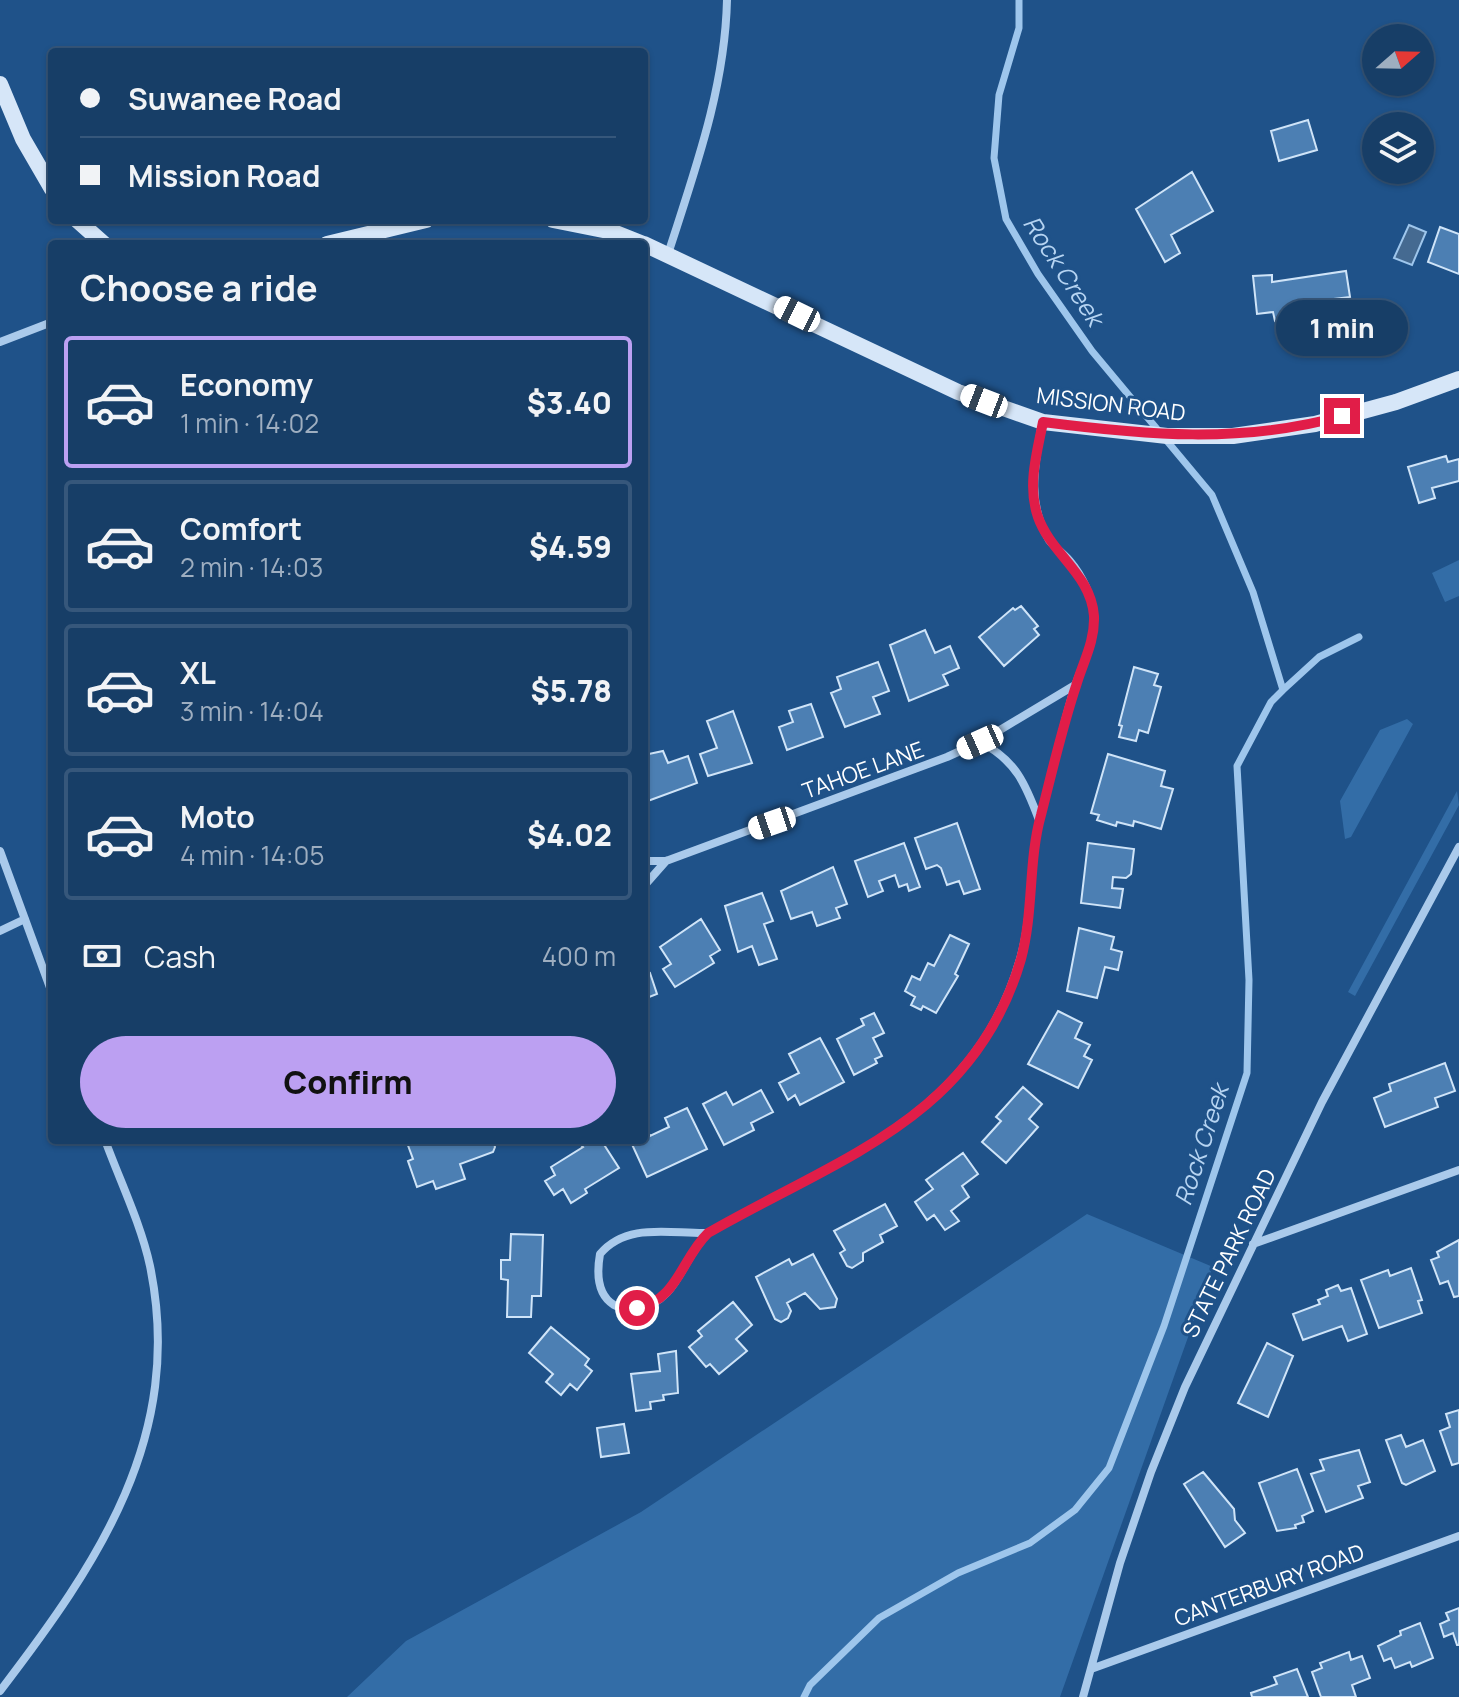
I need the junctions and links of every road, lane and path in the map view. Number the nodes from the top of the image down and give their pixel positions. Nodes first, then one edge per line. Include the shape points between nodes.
1 (727, 0) edge
2 (0, 84) edge
3 (48, 182) edge
4 (82, 224) edge
5 (410, 224) edge
6 (573, 224) edge
7 (100, 240) edge
8 (344, 240) edge
9 (634, 240) edge
10 (648, 246) edge
11 (668, 254) junction
12 (48, 324) edge
13 (0, 342) edge
14 (1459, 379) edge
15 (1043, 422) junction
16 (1076, 685) junction
17 (980, 742) junction
18 (1039, 820) junction
19 (1459, 847) edge
20 (0, 851) edge
21 (648, 861) edge
22 (666, 861) junction
23 (648, 881) edge
24 (25, 919) junction
25 (0, 931) edge
26 (48, 982) edge
27 (106, 1144) edge
28 (1459, 1170) edge
29 (708, 1233) junction
30 (1253, 1244) junction
31 (1459, 1536) edge
32 (1091, 1669) junction
33 (0, 1691) edge
34 (1083, 1697) edge

1 - 11 street via 714,104
2 - 3 main road
4 - 7 main road
5 - 8 main road
6 - 9 main road, MISSION ROAD
10 - 11 main road, MISSION ROAD
11 - 15 main road, MISSION ROAD via 958,392
12 - 13 street
14 - 15 main road, MISSION ROAD via 1315,424 1255,432 1167,436
15 - 16 street via 1032,482 1038,516 1087,590 1094,615 1090,651
16 - 17 street, TAHOE LANE
16 - 18 street
17 - 18 street via 1016,767
17 - 22 street, TAHOE LANE
18 - 29 street via 1020,959 988,1032 961,1070 928,1106 883,1139
19 - 30 street, STATE PARK ROAD via 1322,1102
20 - 24 street
21 - 22 street, TAHOE LANE
22 - 23 street, TAHOE LANE
24 - 25 street
24 - 26 street
27 - 33 street via 150,1262 158,1329 154,1401 129,1492 99,1549
28 - 30 street
29 - 29 street via 660,1300 626,1309 602,1293 600,1254 620,1237 652,1231
30 - 32 street, STATE PARK ROAD via 1151,1472
31 - 32 street, CANTERBURY ROAD
32 - 34 street, STATE PARK ROAD

